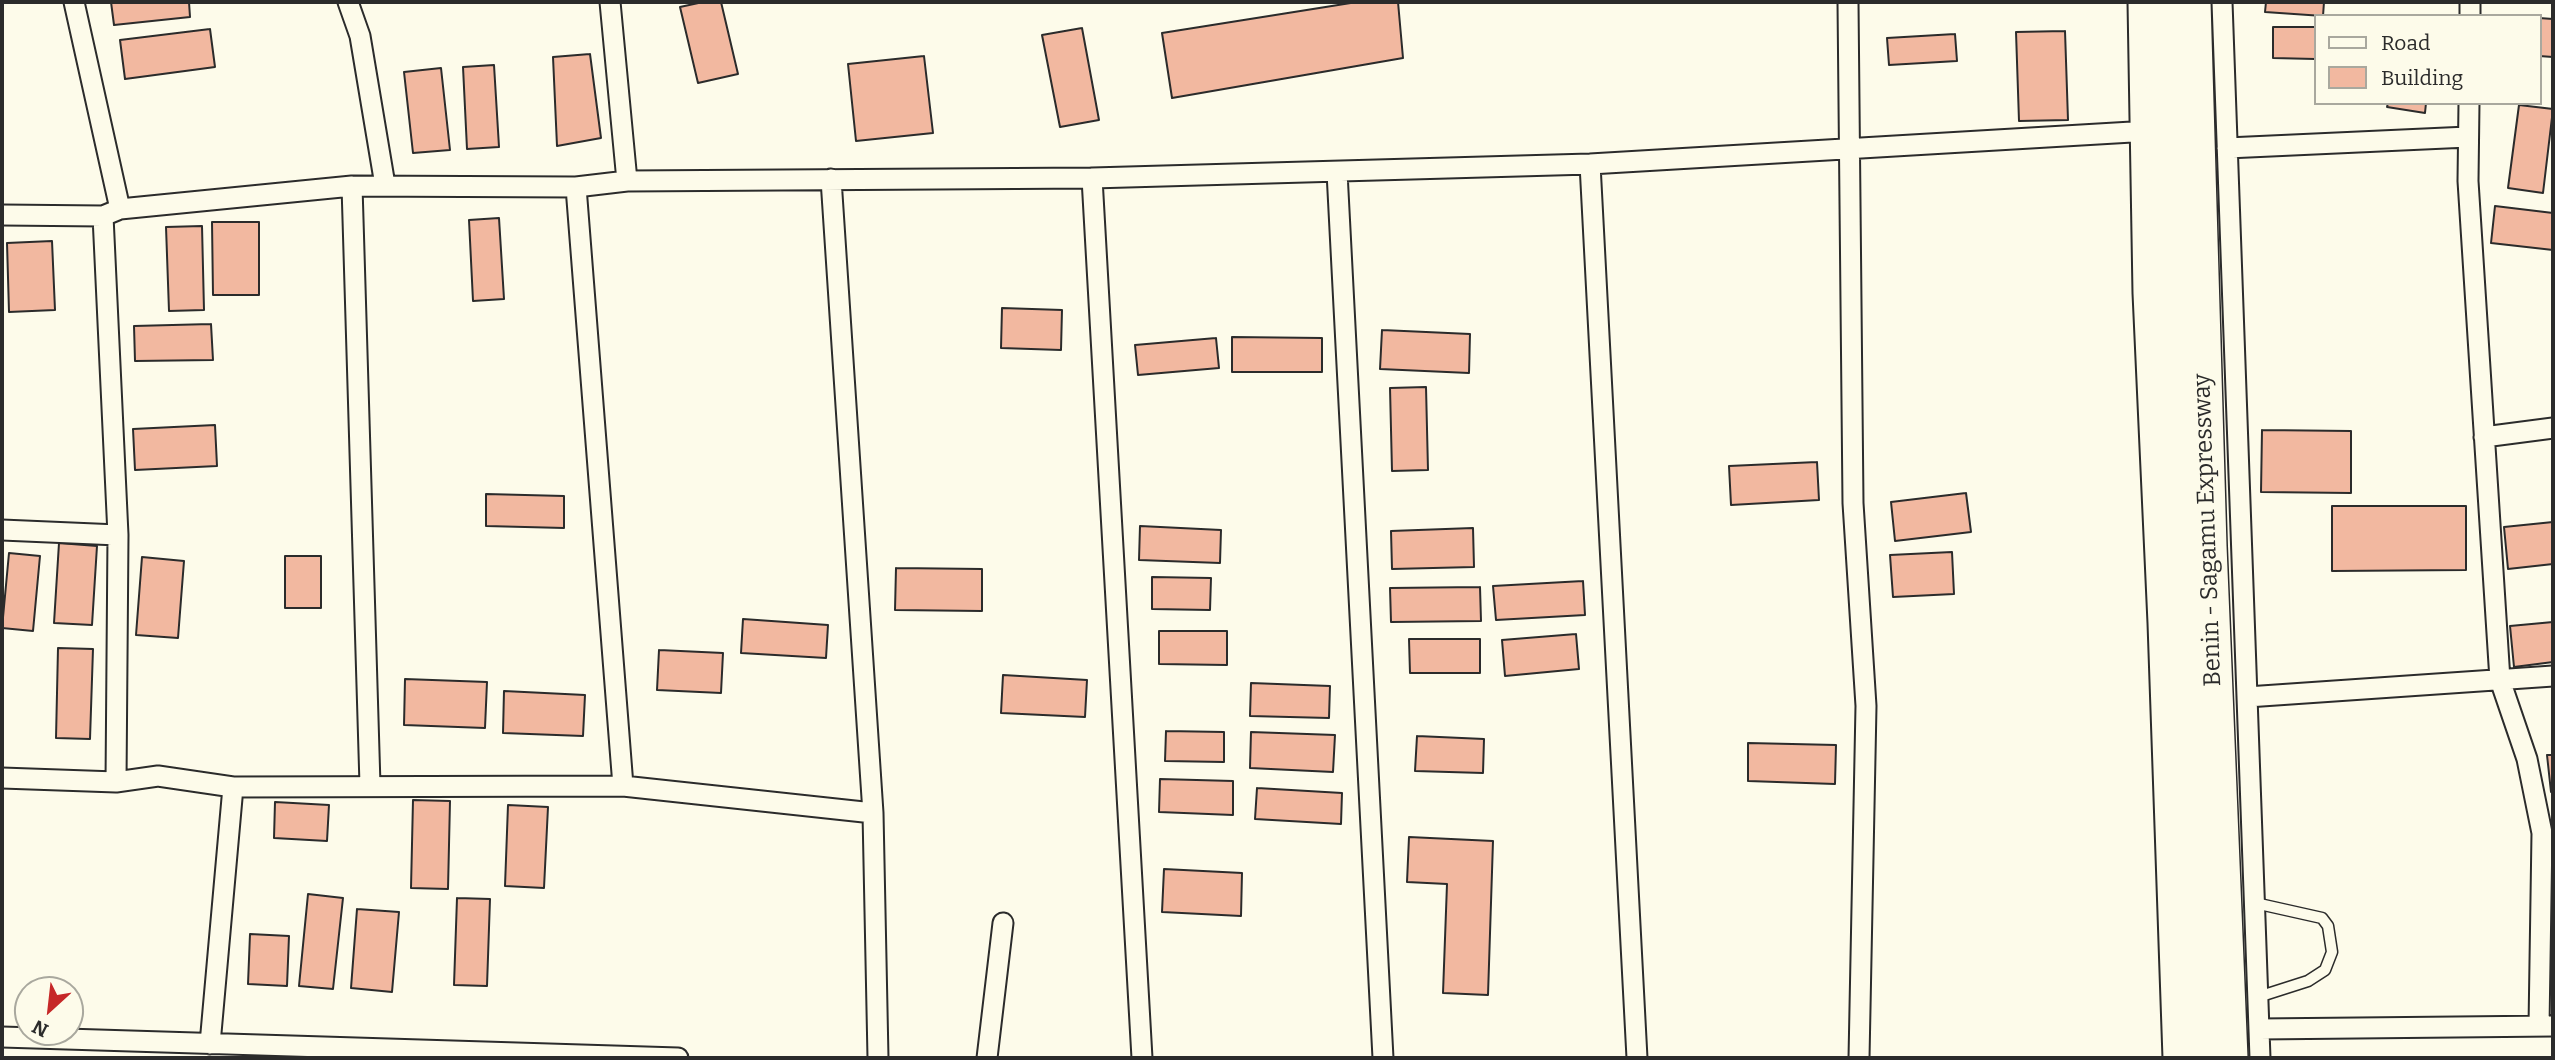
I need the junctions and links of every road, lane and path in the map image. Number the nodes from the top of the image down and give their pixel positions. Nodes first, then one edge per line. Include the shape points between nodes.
1 (74, 2) edge
2 (348, 2) edge
3 (611, 2) edge
4 (1848, 2) edge
5 (2138, 2) edge
6 (2164, 2) edge
7 (2192, 2) edge
8 (2222, 2) edge
9 (2469, 105) edge
10 (2152, 131) junction
11 (2468, 137) junction
12 (1848, 148) junction
13 (2227, 148) junction
14 (1590, 164) junction
15 (1337, 172) junction
16 (831, 178) junction
17 (1092, 178) junction
18 (627, 181) junction
19 (384, 185) junction
20 (352, 186) junction
21 (576, 187) junction
22 (111, 213) junction
23 (2, 215) edge
24 (2553, 428) edge
25 (2484, 438) junction
26 (2, 530) edge
27 (118, 535) junction
28 (2553, 676) edge
29 (2500, 680) junction
30 (2247, 697) junction
31 (2, 778) edge
32 (116, 782) junction
33 (370, 785) junction
34 (623, 786) junction
35 (233, 787) junction
36 (873, 813) junction
37 (2255, 903) junction
38 (1003, 923) dead end
39 (2258, 998) junction
40 (2546, 1026) edge
41 (2259, 1029) junction
42 (2, 1037) edge
43 (210, 1044) junction
44 (237, 1051) edge
45 (678, 1058) edge
46 (878, 1058) edge
47 (987, 1058) edge
48 (1142, 1058) edge
49 (1383, 1058) edge
50 (1637, 1058) edge
51 (1860, 1058) edge
52 (2173, 1058) edge
53 (2197, 1058) edge
54 (2229, 1058) edge
55 (2260, 1058) edge

1 - 22 street
2 - 19 street via 360,36
3 - 18 street
4 - 12 street
5 - 10 street
6 - 10 highway
7 - 54 highway, Benin - Sagamu Expressway
8 - 13 street
9 - 11 street
10 - 12 street
10 - 52 street
10 - 53 highway via 2169,330
11 - 13 street
11 - 25 street
12 - 14 street
12 - 51 street via 1853,503 1866,706
13 - 30 street
14 - 15 street
14 - 50 street
15 - 17 street
15 - 49 street
16 - 17 street
16 - 18 street
16 - 36 street
17 - 48 street
18 - 21 street
19 - 20 street
19 - 21 street
20 - 22 street
20 - 33 street
21 - 34 street
22 - 23 street
22 - 27 street
24 - 25 street
25 - 29 street
26 - 27 street
27 - 32 street
28 - 29 street
29 - 30 street
29 - 40 street via 2527,759 2542,833
30 - 37 street
31 - 32 street
32 - 35 street via 158,776
33 - 34 street
33 - 35 street
34 - 36 street
35 - 43 street
36 - 46 street
37 - 39 street
37 - 39 lane via 2322,918 2332,952 2325,970 2308,981
38 - 47 street
39 - 41 street
40 - 41 street
41 - 55 street
42 - 43 street
43 - 44 street
44 - 45 street

